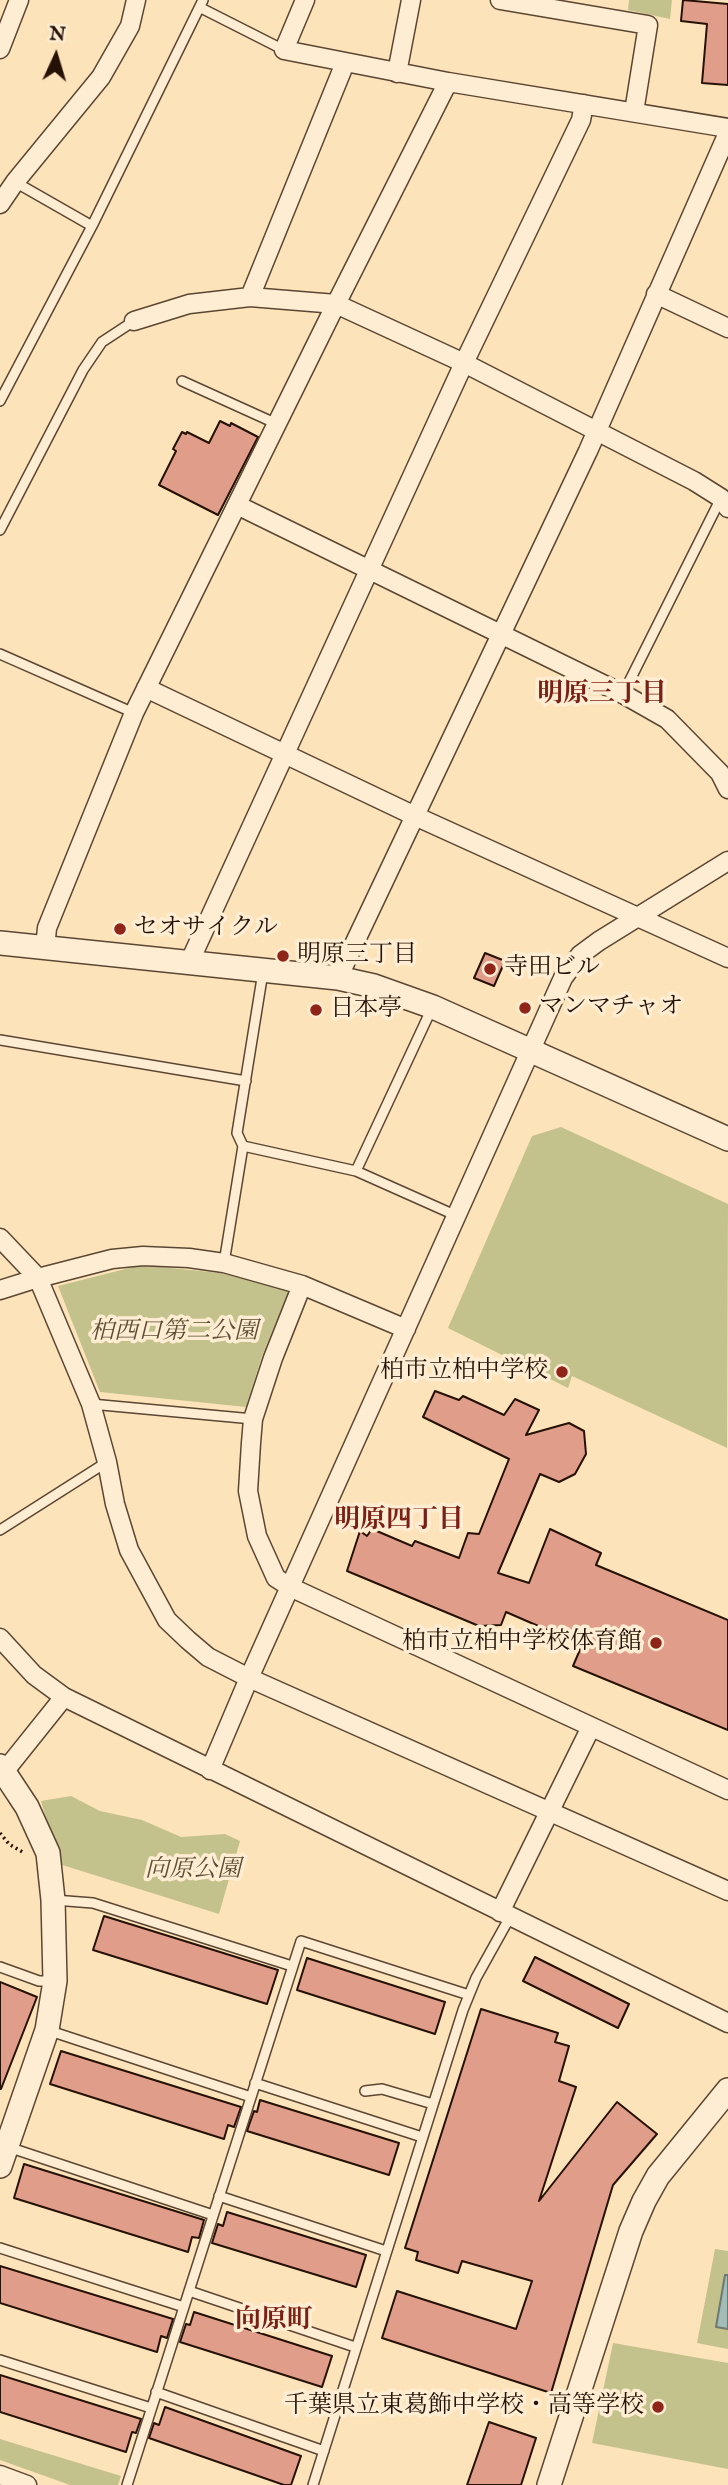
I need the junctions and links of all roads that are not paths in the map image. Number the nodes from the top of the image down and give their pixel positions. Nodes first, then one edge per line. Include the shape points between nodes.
1 (19, 0) edge
2 (136, 0) edge
3 (305, 0) edge
4 (411, 0) edge
5 (500, 0) edge
6 (202, 4) edge
7 (0, 50) edge
8 (284, 50) junction
9 (345, 63) junction
10 (397, 73) junction
11 (448, 82) junction
12 (584, 104) junction
13 (634, 112) junction
14 (728, 131) edge
15 (15, 181) junction
16 (0, 204) edge
17 (92, 226) junction
18 (656, 293) junction
19 (250, 297) junction
20 (336, 304) junction
21 (134, 321) joint
22 (728, 328) edge
23 (464, 363) junction
24 (182, 381) dead end
25 (0, 401) edge
26 (277, 424) junction
27 (597, 432) junction
28 (724, 503) edge
29 (237, 505) junction
30 (0, 530) edge
31 (369, 570) junction
32 (501, 634) junction
33 (0, 654) edge
34 (146, 688) junction
35 (623, 694) junction
36 (134, 713) junction
37 (285, 752) junction
38 (728, 789) edge
39 (415, 816) junction
40 (728, 861) edge
41 (639, 918) junction
42 (0, 943) edge
43 (45, 948) junction
44 (728, 958) edge
45 (189, 963) junction
46 (264, 970) junction
47 (338, 978) junction
48 (433, 1007) junction
49 (0, 1040) edge
50 (530, 1051) junction
51 (246, 1081) junction
52 (728, 1139) edge
53 (243, 1146) junction
54 (356, 1171) junction
55 (457, 1216) junction
56 (0, 1238) edge
57 (224, 1263) junction
58 (38, 1278) junction
59 (302, 1285) junction
60 (0, 1290) edge
61 (406, 1329) junction
62 (91, 1404) junction
63 (253, 1419) junction
64 (107, 1462) junction
65 (0, 1530) edge
66 (290, 1587) junction
67 (0, 1638) edge
68 (249, 1678) junction
69 (64, 1697) junction
70 (592, 1727) junction
71 (2, 1769) edge
72 (210, 1770) junction
73 (728, 1790) edge
74 (549, 1812) junction
75 (728, 1891) edge
76 (53, 1900) junction
77 (505, 1914) junction
78 (292, 1966) junction
79 (0, 1967) edge
80 (55, 1981) junction
81 (469, 1994) junction
82 (728, 2023) edge
83 (47, 2030) junction
84 (255, 2083) junction
85 (728, 2090) edge
86 (365, 2091) dead end
87 (251, 2098) junction
88 (433, 2104) junction
89 (422, 2137) junction
90 (3, 2157) edge
91 (219, 2196) junction
92 (213, 2215) junction
93 (0, 2248) edge
94 (386, 2251) junction
95 (189, 2291) junction
96 (184, 2307) junction
97 (355, 2347) junction
98 (0, 2360) edge
99 (156, 2392) junction
100 (151, 2408) junction
101 (324, 2451) junction
102 (0, 2475) edge
103 (27, 2485) edge
104 (127, 2485) edge
105 (313, 2485) edge
106 (549, 2485) edge

1 - 7 street
2 - 15 street via 130,26 101,77
3 - 8 street
4 - 10 street
5 - 13 street via 648,25
6 - 8 lane
6 - 17 lane
8 - 9 street
9 - 10 street
9 - 19 street
10 - 11 street
11 - 12 street
11 - 20 street
12 - 13 street
12 - 23 street via 581,120
13 - 14 street
14 - 18 street
15 - 16 street
15 - 17 lane
17 - 25 lane
18 - 22 street
18 - 27 street
19 - 20 street
19 - 21 street via 188,304
20 - 23 street
20 - 26 street
21 - 30 lane via 102,342 83,370
23 - 27 street
23 - 31 street
24 - 26 lane
26 - 29 street
27 - 28 street via 694,481
27 - 32 street
28 - 35 lane
29 - 31 street
29 - 34 street
31 - 32 street
31 - 37 street
32 - 35 street
32 - 39 street
33 - 36 lane
34 - 36 street
34 - 37 street
35 - 38 street via 667,719 720,773
36 - 43 street via 47,928
37 - 39 street
37 - 45 street
39 - 41 street
39 - 47 street
40 - 41 street
41 - 44 street
41 - 50 street via 580,955 563,978
42 - 43 street
43 - 45 street
45 - 46 street
46 - 47 street
46 - 51 lane
47 - 48 street
48 - 50 street
48 - 54 lane
49 - 51 lane
50 - 52 street
50 - 55 street
51 - 53 lane via 237,1133
53 - 54 lane
53 - 57 lane
54 - 55 lane
55 - 61 street
56 - 58 street
57 - 58 street via 144,1256 112,1259
57 - 59 street
58 - 60 street
58 - 62 street
59 - 61 street
59 - 63 street
61 - 66 street
62 - 63 lane
62 - 64 street
63 - 66 street via 248,1491 257,1536 276,1578
64 - 65 lane
64 - 68 street via 129,1550 167,1620 208,1657
66 - 68 street
66 - 70 street
67 - 69 street via 34,1675
68 - 72 street
68 - 74 street
69 - 71 street
69 - 72 street
70 - 73 street
70 - 74 street
71 - 76 street via 27,1807 48,1853
72 - 77 street
74 - 75 street
74 - 77 street
76 - 78 lane via 93,1903
76 - 80 street
77 - 81 lane
77 - 82 street
78 - 81 lane via 301,1941
78 - 84 lane
79 - 80 lane via 39,1982
80 - 83 street
81 - 88 lane
83 - 87 lane
83 - 90 street
84 - 87 lane
84 - 89 lane
85 - 106 street via 658,2176 644,2202
86 - 88 lane via 382,2089
87 - 91 lane
88 - 89 lane
89 - 94 lane
90 - 92 lane
91 - 92 lane
91 - 94 lane
92 - 95 lane
93 - 96 lane
94 - 97 lane
95 - 96 lane
95 - 97 lane
96 - 99 lane
97 - 101 lane
98 - 100 lane
99 - 100 lane
99 - 101 lane
100 - 104 lane
101 - 105 lane
102 - 103 street

